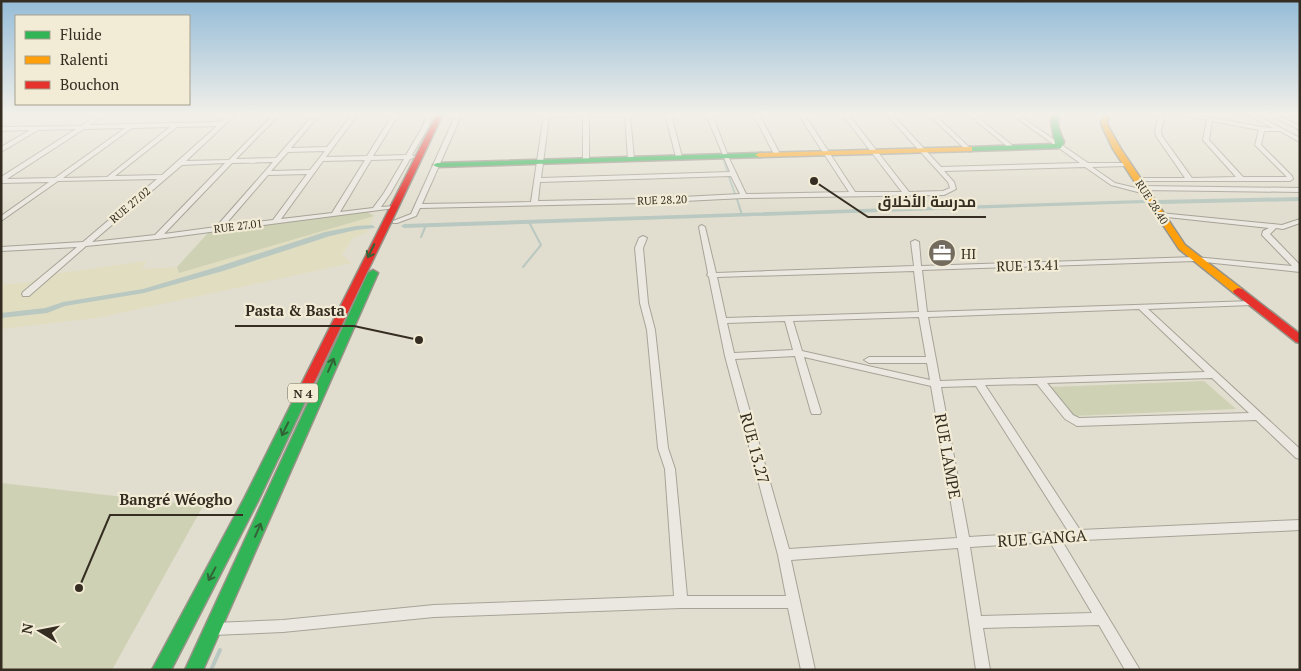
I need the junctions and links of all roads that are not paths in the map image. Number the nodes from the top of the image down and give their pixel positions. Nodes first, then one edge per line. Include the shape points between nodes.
1 (55, 145) edge
2 (106, 145) edge
3 (150, 145) edge
4 (200, 145) edge
5 (246, 145) edge
6 (290, 145) edge
7 (332, 145) edge
8 (376, 145) edge
9 (419, 145) edge
10 (421, 145) edge
11 (433, 145) edge
12 (445, 145) edge
13 (542, 145) edge
14 (586, 145) edge
15 (630, 145) edge
16 (676, 145) edge
17 (722, 145) edge
18 (772, 145) edge
19 (821, 145) edge
20 (868, 145) edge
21 (918, 145) edge
22 (964, 145) edge
23 (1116, 145) edge
24 (1166, 145) edge
25 (1211, 145) edge
26 (1258, 145) edge
27 (1058, 146) joint
28 (1011, 147) joint
29 (967, 148) junction
30 (329, 149) junction
31 (286, 150) junction
32 (922, 150) junction
33 (873, 152) junction
34 (826, 153) junction
35 (777, 154) junction
36 (726, 156) junction
37 (414, 157) junction
38 (679, 157) junction
39 (368, 158) junction
40 (322, 159) junction
41 (631, 159) junction
42 (277, 160) junction
43 (586, 160) junction
44 (230, 162) junction
45 (539, 162) junction
46 (180, 163) junction
47 (437, 164) junction
48 (1083, 164) junction
49 (1127, 164) junction
50 (938, 169) junction
51 (312, 172) junction
52 (266, 173) junction
53 (734, 174) junction
54 (163, 177) junction
55 (109, 178) junction
56 (58, 180) junction
57 (538, 180) junction
58 (1190, 180) junction
59 (1242, 180) junction
60 (1, 181) edge
61 (1142, 186) junction
62 (953, 189) joint
63 (1300, 190) edge
64 (906, 192) junction
65 (852, 194) junction
66 (744, 196) junction
67 (534, 204) junction
68 (418, 206) junction
69 (393, 207) junction
70 (376, 208) junction
71 (335, 214) junction
72 (1160, 216) junction
73 (1, 219) edge
74 (1300, 221) edge
75 (275, 222) junction
76 (395, 222) junction
77 (702, 227) dead end
78 (1278, 227) junction
79 (218, 229) junction
80 (1300, 229) edge
81 (157, 237) junction
82 (644, 238) dead end
83 (915, 242) dead end
84 (82, 246) junction
85 (1, 248) edge
86 (1195, 259) junction
87 (918, 269) junction
88 (1299, 270) edge
89 (711, 275) junction
90 (26, 294) dead end
91 (1252, 303) junction
92 (1140, 306) junction
93 (924, 313) junction
94 (788, 318) junction
95 (723, 321) junction
96 (1300, 340) edge
97 (800, 353) junction
98 (730, 356) junction
99 (869, 360) dead end
100 (932, 360) junction
101 (1214, 375) junction
102 (1039, 380) junction
103 (979, 383) junction
104 (935, 384) junction
105 (816, 412) dead end
106 (1258, 416) junction
107 (1300, 455) edge
108 (1300, 525) edge
109 (1077, 535) junction
110 (1053, 536) junction
111 (963, 543) junction
112 (784, 554) junction
113 (681, 602) junction
114 (793, 602) junction
115 (1102, 619) junction
116 (976, 622) junction
117 (213, 629) junction
118 (161, 670) edge
119 (194, 670) edge
120 (808, 670) edge
121 (983, 670) edge
122 (1132, 670) edge

1 - 60 street
2 - 56 street
3 - 55 street
4 - 46 street, RUE 27.02
5 - 44 street
6 - 31 street
7 - 30 street
8 - 39 street
9 - 37 street
10 - 37 main road, N 4
11 - 76 main road, N 4
12 - 47 street
13 - 45 street
14 - 43 street
15 - 41 street
16 - 38 street
17 - 36 street
18 - 35 street
19 - 34 street
20 - 33 street
21 - 32 street
22 - 29 street
23 - 49 main road, RUE 28.40
24 - 58 street
25 - 59 street
26 - 59 street via 1290,179
27 - 28 main road
27 - 48 street
28 - 29 main road
29 - 32 main road
30 - 31 street
30 - 40 street
31 - 42 street
32 - 33 main road
32 - 50 street
33 - 34 main road
33 - 64 street
34 - 35 main road
34 - 65 street
35 - 36 main road
36 - 38 main road
36 - 53 street
37 - 39 street
37 - 69 main road, N 4
37 - 70 street
38 - 41 main road
39 - 40 street
39 - 71 street
40 - 51 street
41 - 43 main road
42 - 44 street
42 - 52 street
43 - 45 main road
44 - 46 street
44 - 81 street
45 - 47 main road
45 - 57 street
46 - 54 street, RUE 27.02
47 - 68 street
48 - 49 street
48 - 50 street
48 - 61 street via 1114,184
49 - 61 main road, RUE 28.40
50 - 62 street via 951,182
51 - 52 street
51 - 75 street
52 - 79 street
53 - 57 street
53 - 66 street
54 - 55 street
54 - 84 street, RUE 27.02
55 - 56 street
56 - 60 street
56 - 73 street
57 - 67 street
58 - 59 street
58 - 61 street
61 - 63 street
61 - 72 main road, RUE 28.40
62 - 64 street, RUE 28.20 via 944,193
64 - 65 street, RUE 28.20
65 - 66 street, RUE 28.20
66 - 67 street, RUE 28.20
67 - 68 street, RUE 28.20
68 - 76 street via 414,215
69 - 70 street, RUE 27.01
69 -> 118 main road, N 4 via 251,501
70 - 71 street, RUE 27.01
71 - 75 street, RUE 27.01
72 - 78 street
72 - 86 main road, RUE 28.40 via 1175,239
74 - 78 street
75 - 79 street, RUE 27.01
117 -> 76 main road, N 4
77 - 89 street, RUE 13.27
78 - 80 street
78 - 88 street via 1266,235
79 - 81 street, RUE 27.01
81 - 84 street, RUE 27.01
82 - 113 street via 639,248 644,303 651,330 663,448 670,469
83 - 87 street, RUE LAMPE
84 - 85 street
84 - 90 street, RUE 27.02
86 - 87 street, RUE 13.41
86 - 88 street, RUE 13.41
86 - 91 main road, RUE 28.40
87 - 89 street, RUE 13.41
87 - 93 street, RUE LAMPE
89 - 95 street, RUE 13.27
91 - 92 street
91 - 96 main road, RUE 28.40
92 - 93 street
92 - 101 street
93 - 94 street
93 - 100 street, RUE LAMPE
94 - 95 street
94 - 97 street
95 - 98 street, RUE 13.27
97 - 98 street
97 - 104 street
97 - 105 street
98 - 112 street, RUE 13.27
99 - 100 street
100 - 104 street, RUE LAMPE
101 - 102 street
101 - 106 street
102 - 103 street
102 - 106 street via 1069,417 1077,422
103 - 104 street
103 - 109 street
104 - 111 street, RUE LAMPE
106 - 107 street
108 - 109 street, RUE GANGA
109 - 110 street, RUE GANGA
110 - 111 street, RUE GANGA
110 - 115 street
111 - 112 street, RUE GANGA
111 - 116 street, RUE LAMPE
112 - 114 street, RUE 13.27
113 - 114 street
113 - 117 street via 434,611 283,626
114 - 120 street, RUE 13.27
115 - 116 street
115 - 122 street
116 - 121 street, RUE LAMPE
117 - 119 main road, N 4

